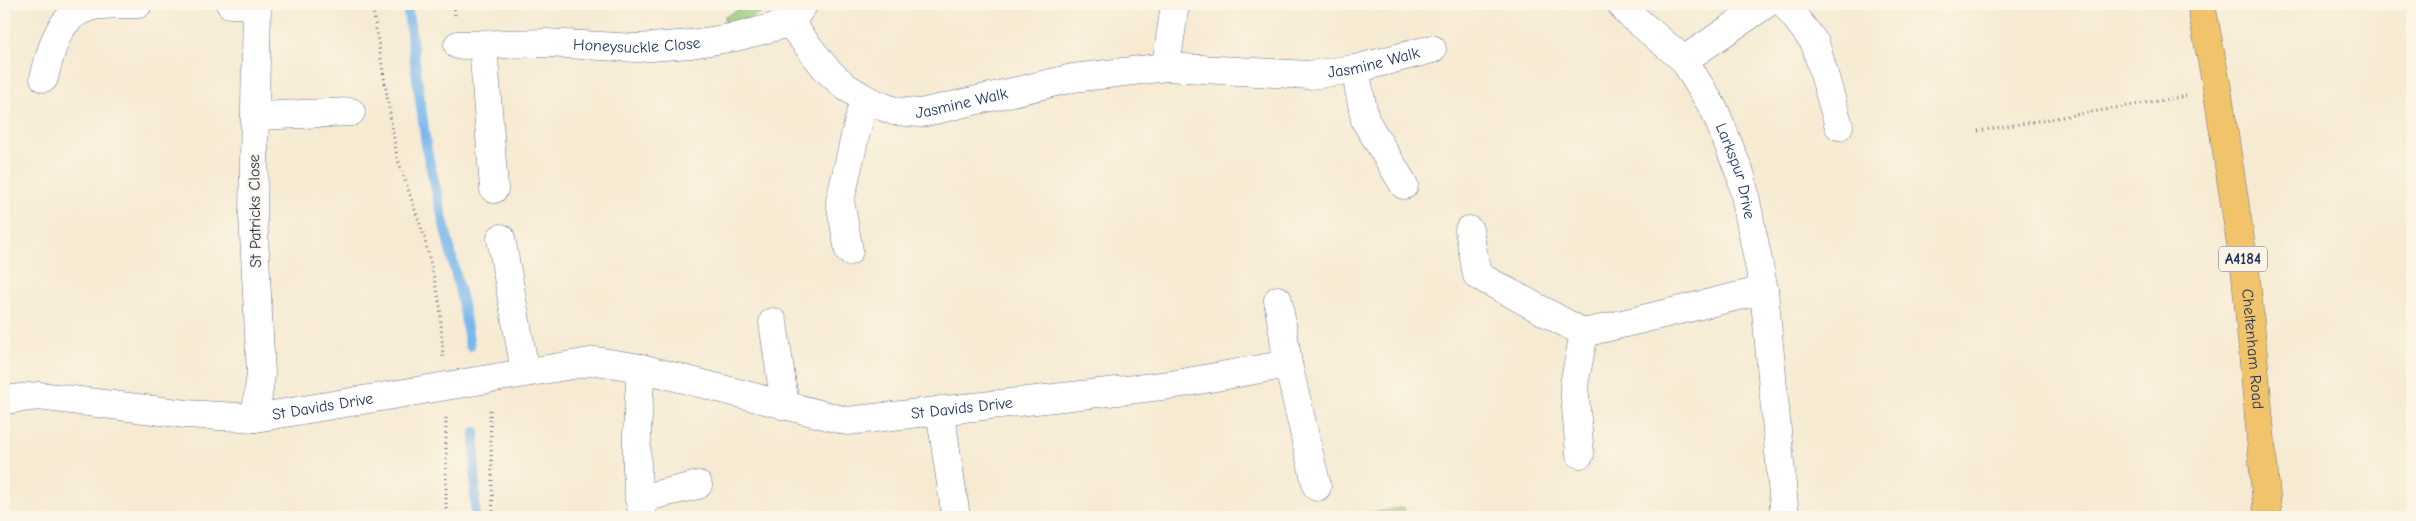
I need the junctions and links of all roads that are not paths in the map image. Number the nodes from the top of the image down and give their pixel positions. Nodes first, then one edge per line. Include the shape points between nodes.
1 (138, 4) edge
2 (230, 4) edge
3 (1175, 4) edge
4 (1622, 4) edge
5 (1766, 4) edge
6 (1785, 4) edge
7 (2201, 4) edge
8 (257, 5) edge
9 (797, 14) edge
10 (1432, 49) dead end
11 (1684, 60) junction
12 (1166, 67) junction
13 (1355, 69) junction
14 (44, 78) dead end
15 (864, 98) junction
16 (351, 112) dead end
17 (255, 116) junction
18 (1839, 126) dead end
19 (1404, 185) dead end
20 (494, 189) dead end
21 (1470, 230) dead end
22 (501, 238) dead end
23 (849, 251) dead end
24 (1764, 290) junction
25 (1278, 300) dead end
26 (773, 322) dead end
27 (1584, 332) junction
28 (1288, 364) junction
29 (641, 368) junction
30 (525, 371) junction
31 (4, 400) edge
32 (785, 406) junction
33 (940, 410) junction
34 (255, 418) junction
35 (1580, 454) dead end
36 (698, 485) dead end
37 (1317, 487) dead end
38 (641, 508) edge
39 (956, 517) edge
40 (1785, 517) edge
41 (2268, 517) edge

1 - 14 street via 87,8 67,21 55,38
2 - 8 street
3 - 12 street
4 - 11 street, Larkspur Drive via 1628,13
5 - 11 street
6 - 18 street via 1815,43
7 - 41 main road, Cheltenham Road / A4184 via 2246,276
8 - 17 street, St Patricks Close
9 - 15 street, Jasmine Walk via 827,70
9 - 20 street, Honeysuckle Close via 736,37 700,43 637,48 546,43 470,45
10 - 13 street, Jasmine Walk
11 - 24 street, Larkspur Drive via 1715,111 1741,176
12 - 13 street, Jasmine Walk via 1310,75
12 - 15 street, Jasmine Walk via 1073,78 921,113 894,111
13 - 19 street via 1365,120
15 - 23 street via 840,201
16 - 17 street
17 - 34 street, St Patricks Close via 253,215 261,374
21 - 27 street via 1477,275
22 - 30 street
24 - 27 street
24 - 40 street, Larkspur Drive
25 - 28 street
26 - 32 street
27 - 35 street via 1574,385
28 - 33 street, St Davids Drive via 1172,385
28 - 37 street
29 - 30 street, St Davids Drive via 596,361
29 - 32 street, St Davids Drive
29 - 38 street via 638,421
30 - 34 street, St Davids Drive via 490,380
31 - 34 street, St Davids Drive via 39,396 186,414
32 - 33 street, St Davids Drive via 847,422
33 - 39 street
36 - 38 street

